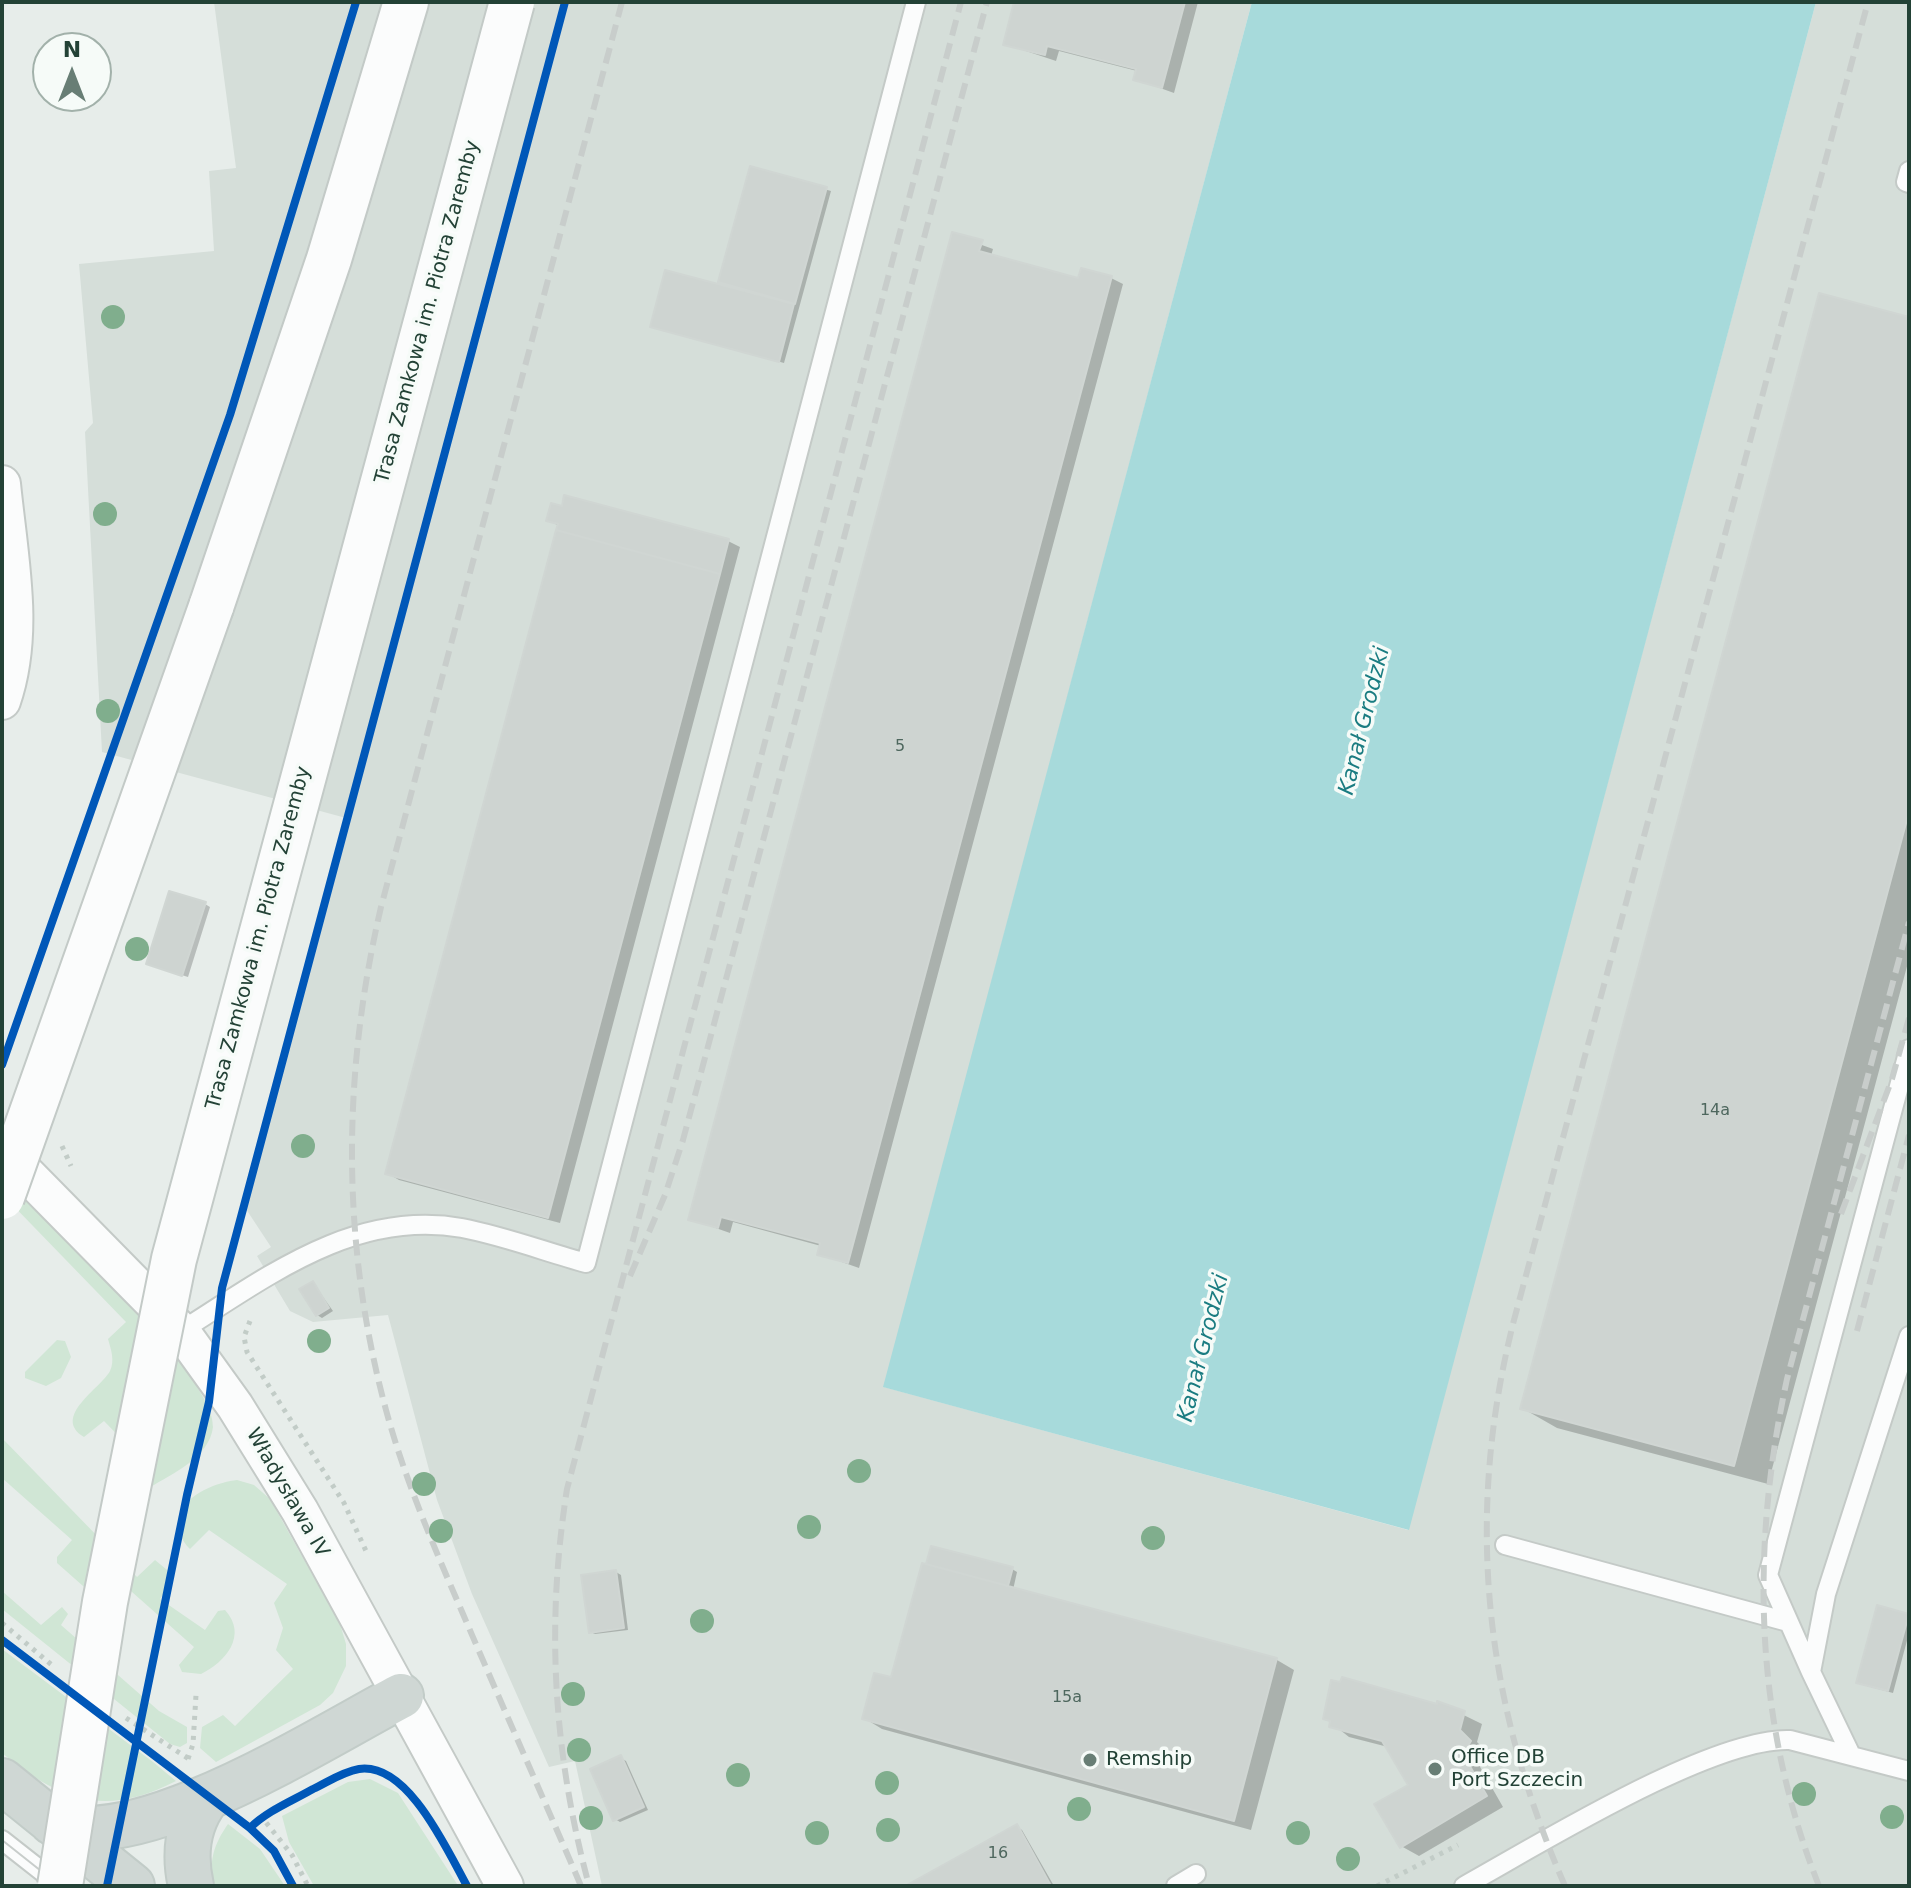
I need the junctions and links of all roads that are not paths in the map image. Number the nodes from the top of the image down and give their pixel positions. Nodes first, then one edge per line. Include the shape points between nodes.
1 (406, 2) edge
2 (512, 2) edge
3 (916, 2) edge
4 (1909, 171) edge
5 (1909, 183) edge
6 (2, 484) edge
7 (5, 692) edge
8 (1909, 1049) edge
9 (1906, 1075) edge
10 (2, 1149) edge
11 (2, 1197) edge
12 (181, 1331) junction
13 (1909, 1336) edge
14 (1505, 1545) dead end
15 (1788, 1622) junction
16 (1811, 1672) junction
17 (401, 1696) junction
18 (1850, 1753) junction
19 (1909, 1771) edge
20 (2, 1781) edge
21 (207, 1798) junction
22 (52, 1822) junction
23 (2, 1840) edge
24 (1196, 1874) dead end
25 (60, 1886) edge
26 (132, 1886) edge
27 (191, 1886) edge
28 (505, 1886) edge
29 (1176, 1886) edge
30 (1464, 1886) edge

1 - 11 main road, bridge via 272,434
2 - 25 main road, Trasa Zamkowa im. Piotra Zaremby, bridge via 174,1259 105,1602
3 - 12 lane via 586,1263 462,1228 372,1229 320,1249
4 - 5 lane
6 - 7 street via 14,606 14,646
8 - 9 lane
9 - 15 lane via 1768,1575
10 - 12 street, Władysława IV
12 - 17 street, Władysława IV via 278,1474
13 - 16 lane via 1826,1594
14 - 15 lane
15 - 16 lane
16 - 18 lane
17 - 21 main road
17 - 28 street, Władysława IV
18 - 19 lane
18 - 30 lane via 1776,1740 1731,1750
20 - 22 main road
21 - 22 main road via 119,1828 77,1829
21 - 27 main road via 189,1840
22 - 26 main road
23 - 25 lane
24 - 29 lane

